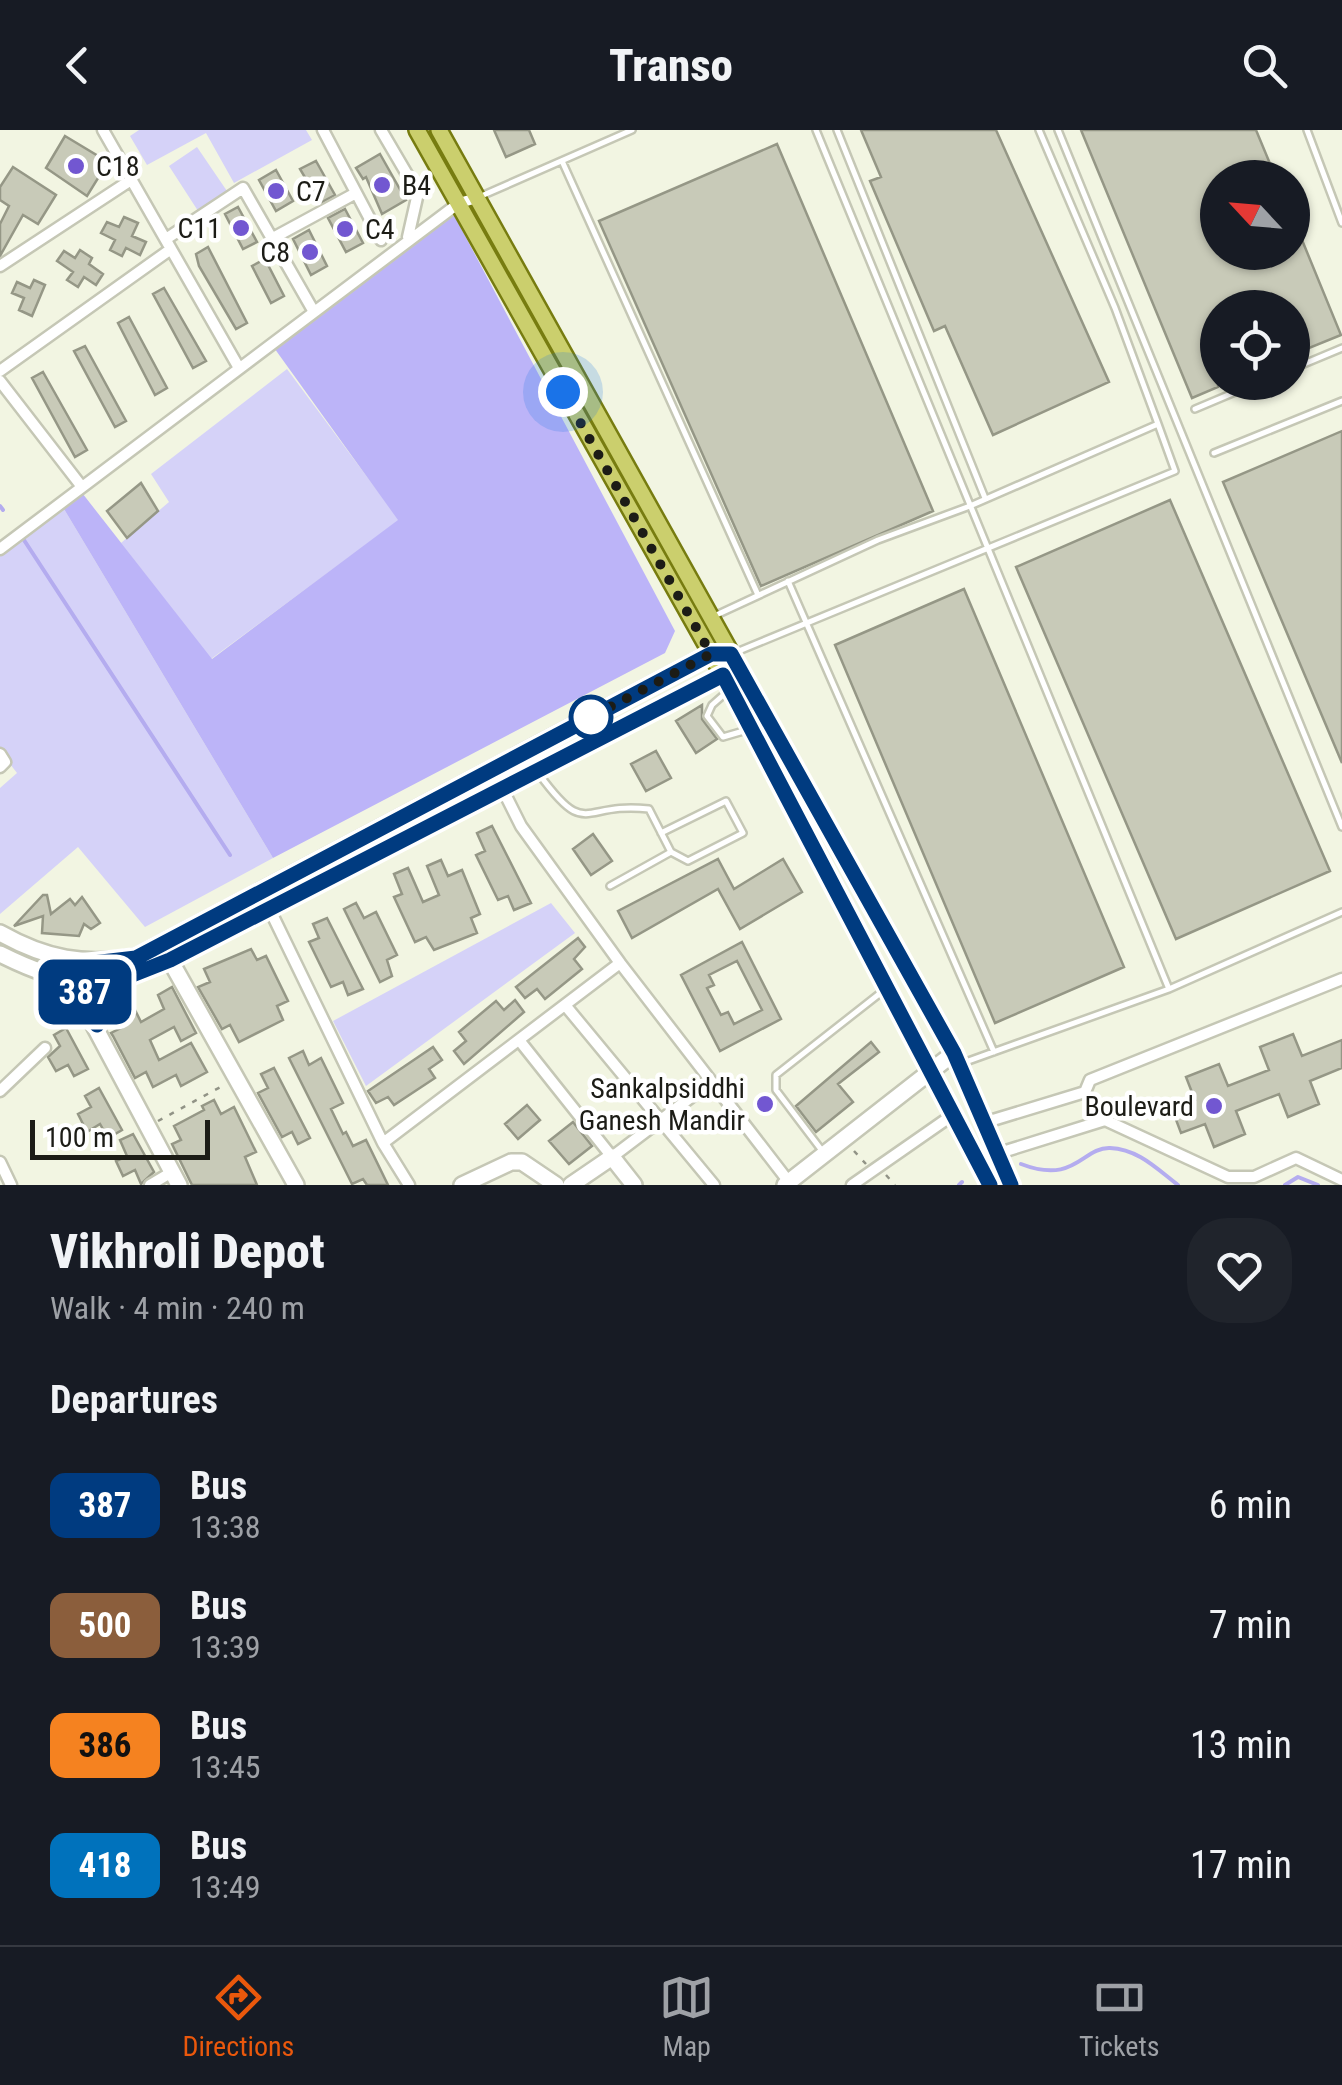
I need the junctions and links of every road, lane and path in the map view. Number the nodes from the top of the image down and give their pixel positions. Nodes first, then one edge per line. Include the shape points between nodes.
1 (103, 130) edge
2 (322, 130) edge
3 (382, 130) edge
4 (416, 130) edge
5 (440, 130) edge
6 (632, 130) edge
7 (816, 130) edge
8 (837, 130) edge
9 (1039, 130) edge
10 (1058, 130) edge
11 (1308, 130) edge
12 (562, 161) junction
13 (131, 180) junction
14 (356, 192) junction
15 (477, 198) junction
16 (458, 203) junction
17 (1342, 223) edge
18 (408, 237) dead end
19 (272, 238) junction
20 (381, 240) dead end
21 (168, 244) junction
22 (0, 266) edge
23 (314, 312) junction
24 (1342, 348) edge
25 (1310, 361) edge
26 (239, 368) junction
27 (0, 371) edge
28 (0, 381) edge
29 (1217, 400) edge
30 (1342, 401) edge
31 (1196, 409) dead end
32 (1158, 424) junction
33 (1214, 453) dead end
34 (82, 487) junction
35 (985, 498) junction
36 (970, 506) junction
37 (986, 546) junction
38 (0, 549) edge
39 (788, 581) junction
40 (758, 596) junction
41 (711, 617) junction
42 (808, 622) junction
43 (711, 654) junction
44 (731, 654) junction
45 (726, 682) junction
46 (750, 729) junction
47 (0, 754) edge
48 (0, 767) edge
49 (537, 771) junction
50 (502, 790) junction
51 (822, 818) junction
52 (1342, 826) edge
53 (801, 830) junction
54 (661, 833) junction
55 (670, 852) junction
56 (610, 886) dead end
57 (269, 908) junction
58 (1342, 912) edge
59 (0, 934) edge
60 (0, 954) edge
61 (170, 960) junction
62 (620, 963) junction
63 (92, 964) junction
64 (127, 977) junction
65 (1342, 979) edge
66 (92, 983) junction
67 (888, 987) junction
68 (1169, 990) junction
69 (565, 1005) junction
70 (100, 1018) junction
71 (519, 1040) junction
72 (46, 1048) dead end
73 (994, 1052) junction
74 (957, 1059) junction
75 (932, 1068) junction
76 (237, 1079) junction
77 (712, 1082) junction
78 (0, 1090) edge
79 (954, 1114) junction
80 (660, 1120) junction
81 (983, 1123) junction
82 (148, 1126) junction
83 (844, 1138) junction
84 (384, 1143) junction
85 (825, 1154) junction
86 (996, 1154) junction
87 (612, 1157) junction
88 (0, 1162) edge
89 (874, 1168) junction
90 (175, 1178) edge
91 (1342, 1180) edge
92 (787, 1183) edge
93 (11, 1185) edge
94 (150, 1185) edge
95 (296, 1185) edge
96 (409, 1185) edge
97 (462, 1185) edge
98 (556, 1185) edge
99 (571, 1185) edge
100 (634, 1185) edge
101 (714, 1185) edge
102 (852, 1185) edge
103 (895, 1185) edge
104 (990, 1185) edge
105 (1011, 1185) edge

1 - 13 street
2 - 14 street
3 - 18 street via 418,194
4 - 16 main road
5 - 15 main road
6 - 12 lane
7 - 36 lane
8 - 35 lane
9 - 32 lane
10 - 52 lane
11 - 17 lane
12 - 15 lane
12 - 40 lane
13 - 21 street
13 - 22 street
14 - 19 street
14 - 20 street
15 - 16 street
15 - 41 main road
16 - 23 street
16 - 43 main road
19 - 21 street via 244,188
19 - 23 street
21 - 26 street
21 - 27 street
23 - 26 street
24 - 25 lane
26 - 34 street
28 - 34 street
29 - 31 lane
30 - 33 lane
32 - 35 lane
32 - 37 lane via 1174,471
34 - 38 street
35 - 36 lane
36 - 37 lane
36 - 39 lane
37 - 42 lane
37 - 68 lane
39 - 40 lane
39 - 42 lane
40 - 41 lane
41 - 44 main road
42 - 44 lane
42 - 73 lane
43 - 44 main road
43 - 45 main road
43 - 63 main road via 136,958
44 - 45 main road
44 - 51 main road
45 - 46 main road
45 - 46 lane via 706,716 723,738
45 - 49 main road
46 - 53 main road
47 - 48 street
49 - 50 main road
49 - 54 lane via 566,810 649,810
50 - 57 main road
50 - 62 street
51 - 53 main road
51 - 74 main road
53 - 67 main road
54 - 55 lane
54 - 55 lane via 726,801 743,832 688,861
55 - 56 lane
57 - 61 main road
57 - 84 street
58 - 68 lane
59 - 63 main road via 45,955
60 - 66 main road via 40,974
61 - 64 main road
61 - 76 main road
62 - 69 street
62 - 77 street
63 - 66 main road
64 - 66 main road
64 - 70 main road
65 - 81 street via 1090,1080 1085,1092
66 - 70 main road via 90,1018
67 - 75 main road
67 - 85 lane via 776,1076 776,1090
68 - 73 lane
69 - 71 street
69 - 80 street
70 - 82 main road
71 - 84 street
71 - 87 street
72 - 78 street
73 - 74 lane
74 - 75 main road
74 - 81 main road
75 - 79 main road
75 - 83 main road
76 - 82 path
76 - 95 main road
77 - 80 street
77 - 92 street
79 - 89 street
79 - 104 main road
80 - 87 street
80 - 101 street
81 - 86 main road
82 - 90 main road
83 - 85 main road
83 - 89 path
84 - 96 street
85 - 92 main road
86 - 91 street via 1105,1120 1228,1178 1254,1178 1296,1158
86 - 105 main road
87 - 99 main road
87 - 100 main road
88 - 93 street
89 - 102 street
89 - 103 path
90 - 94 street
97 - 98 main road via 522,1162

